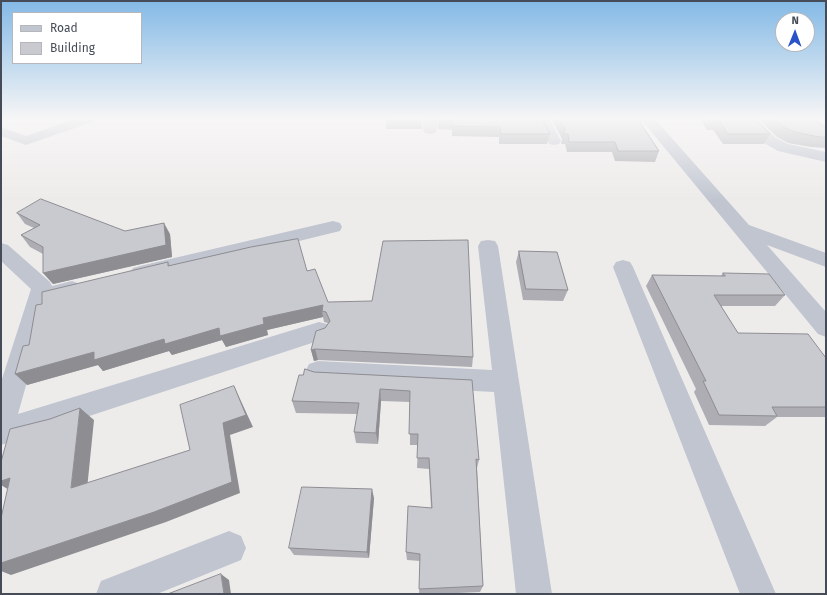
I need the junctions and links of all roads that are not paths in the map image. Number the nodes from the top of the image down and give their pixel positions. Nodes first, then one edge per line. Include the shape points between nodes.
1 (671, 146) edge
2 (779, 146) edge
3 (826, 157) edge
4 (334, 227) dead end
5 (741, 228) junction
6 (488, 246) dead end
7 (1, 250) edge
8 (826, 260) edge
9 (624, 267) dead end
10 (124, 276) edge
11 (94, 284) edge
12 (39, 296) junction
13 (826, 328) edge
14 (319, 332) edge
15 (318, 372) edge
16 (506, 382) junction
17 (1, 426) edge
18 (1, 432) edge
19 (229, 548) dead end
20 (114, 594) edge
21 (534, 594) edge
22 (758, 594) edge

1 - 5 street
2 - 3 street
4 - 10 street
5 - 8 street
5 - 13 street
6 - 16 street
7 - 12 street via 42,287
9 - 22 street
11 - 12 street
12 - 17 street
14 - 18 street
15 - 16 street
16 - 21 street
19 - 20 street

